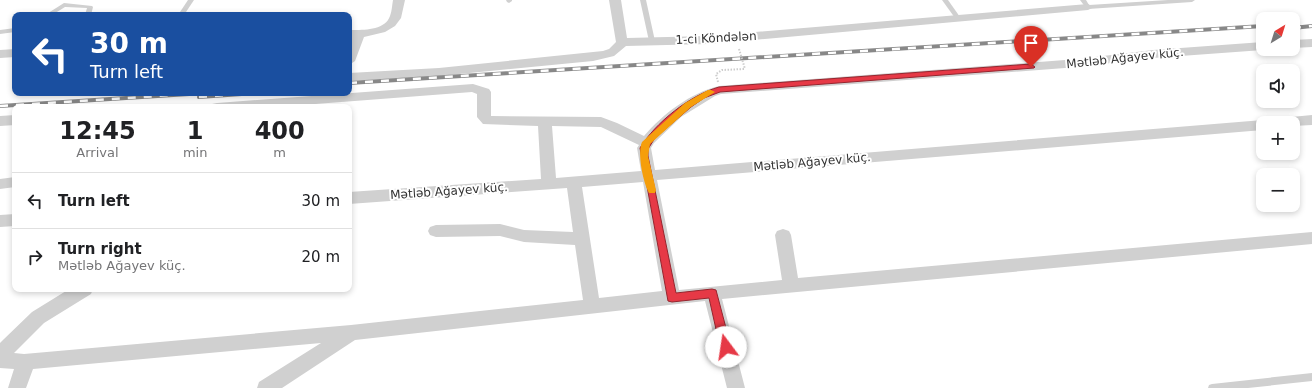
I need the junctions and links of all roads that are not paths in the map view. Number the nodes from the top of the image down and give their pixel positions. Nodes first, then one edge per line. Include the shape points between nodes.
1 (191, 0) edge
2 (399, 0) edge
3 (615, 0) edge
4 (644, 0) edge
5 (945, 0) edge
6 (1192, 0) edge
7 (66, 2) edge
8 (1086, 3) edge
9 (52, 12) edge
10 (89, 12) edge
11 (183, 12) edge
12 (956, 18) junction
13 (12, 30) edge
14 (0, 32) edge
15 (354, 34) edge
16 (652, 41) junction
17 (622, 42) junction
18 (1312, 43) edge
19 (1300, 44) edge
20 (352, 45) edge
21 (1256, 47) edge
22 (12, 53) edge
23 (0, 54) edge
24 (352, 77) edge
25 (261, 104) edge
26 (12, 120) edge
27 (1312, 120) edge
28 (0, 121) edge
29 (1300, 121) edge
30 (545, 122) junction
31 (1256, 125) edge
32 (646, 142) junction
33 (649, 175) junction
34 (12, 182) edge
35 (574, 182) junction
36 (0, 184) edge
37 (549, 184) junction
38 (352, 198) edge
39 (12, 220) edge
40 (0, 221) edge
41 (436, 231) dead end
42 (783, 235) dead end
43 (582, 238) junction
44 (1312, 238) edge
45 (791, 286) junction
46 (79, 292) edge
47 (712, 293) junction
48 (672, 298) junction
49 (592, 306) junction
50 (351, 333) junction
51 (0, 356) edge
52 (0, 360) edge
53 (24, 362) junction
54 (1312, 377) edge
55 (17, 388) edge
56 (266, 388) edge
57 (736, 388) edge
58 (1212, 388) edge

1 - 11 lane
2 - 15 street via 394,18 387,26 373,32
3 - 17 street
4 - 16 lane
5 - 12 lane
6 - 8 lane
7 - 9 lane
7 - 10 lane via 90,7
8 - 12 street, 1-ci Köndələn
12 - 16 street, 1-ci Köndələn via 708,40
13 - 14 lane
15 - 20 street
16 - 17 street, 1-ci Köndələn
17 - 24 street via 614,52 593,57 439,72
18 - 19 street
21 - 32 street, Mətləb Ağayev küç. via 1153,54 1078,63 719,90 688,105
22 - 23 street
25 - 30 street via 473,88 484,92 484,117 488,121
26 - 28 street
27 - 29 street
30 - 32 street via 601,122
30 - 37 street
31 - 33 street, Mətləb Ağayev küç.
32 - 33 street via 644,156
33 - 35 street, Mətləb Ağayev küç.
33 - 48 street
34 - 36 street
35 - 37 street, Mətləb Ağayev küç.
35 - 43 street
37 - 38 street, Mətləb Ağayev küç.
39 - 40 street
41 - 43 street via 500,230 524,236
42 - 45 street
43 - 49 street
44 - 45 street
45 - 47 street
46 - 51 street via 54,305 35,319
47 - 48 street
47 - 57 street
48 - 49 street
49 - 50 street
50 - 53 street
50 - 56 street
52 - 53 street
53 - 55 street
54 - 58 lane

